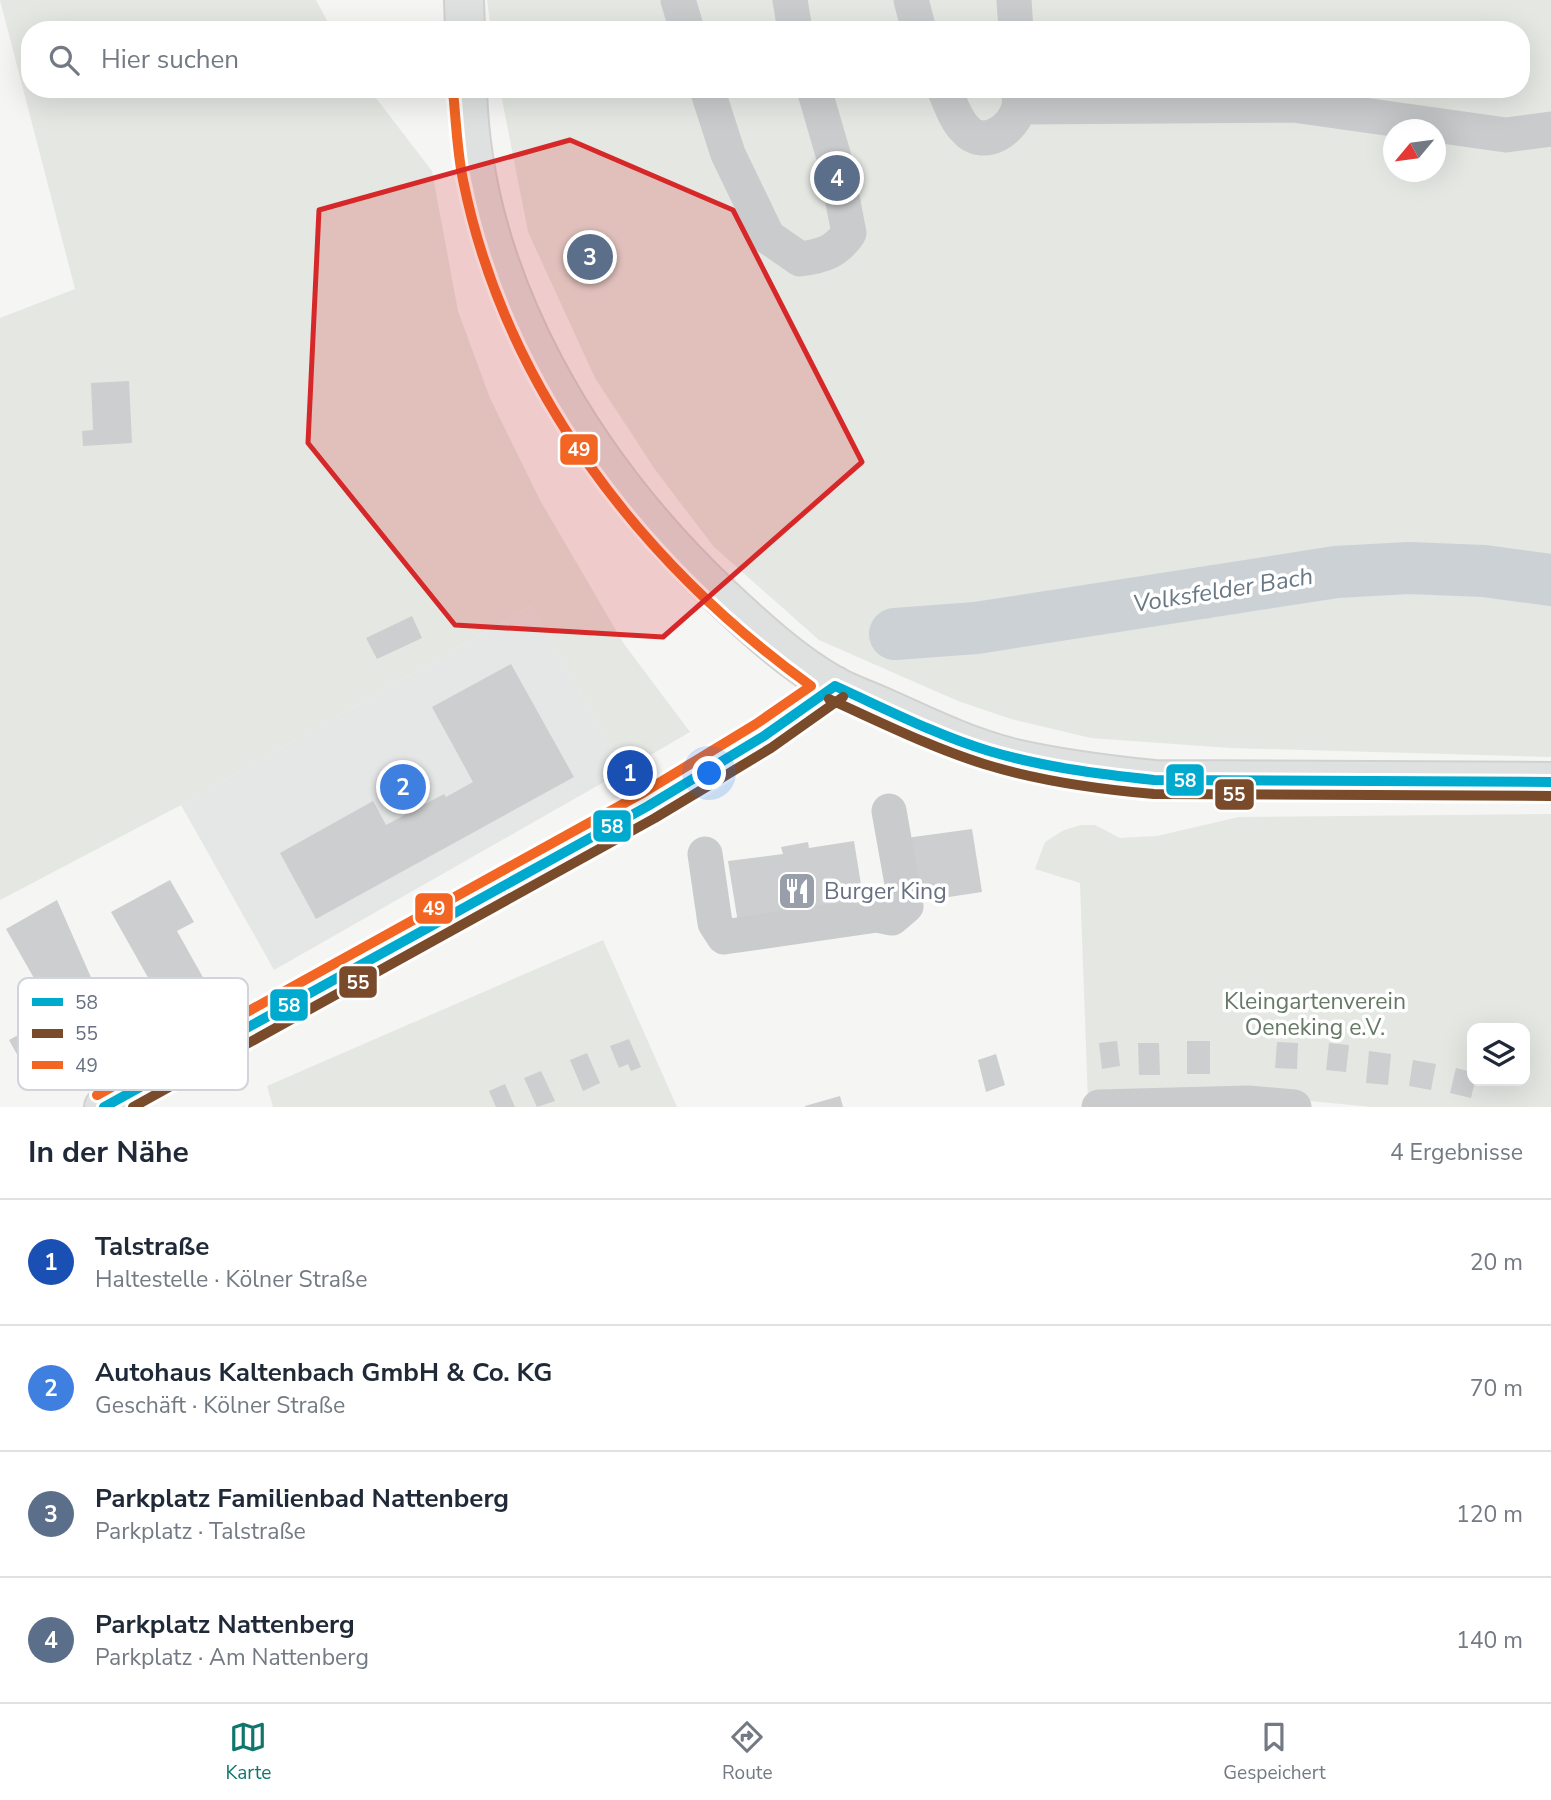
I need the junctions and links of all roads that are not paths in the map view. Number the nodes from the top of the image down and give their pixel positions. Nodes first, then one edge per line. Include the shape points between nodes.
1 (464, 0) edge
2 (678, 0) edge
3 (790, 0) edge
4 (911, 0) edge
5 (1014, 0) edge
6 (465, 21) edge
7 (684, 21) edge
8 (794, 21) edge
9 (917, 21) edge
10 (1015, 21) edge
11 (468, 98) edge
12 (709, 98) edge
13 (817, 98) edge
14 (948, 98) edge
15 (1019, 98) edge
16 (1551, 129) edge
17 (835, 686) junction
18 (1551, 782) edge
19 (889, 811) dead end
20 (705, 854) dead end
21 (248, 1028) edge
22 (135, 1090) edge
23 (104, 1107) edge
24 (1099, 1107) edge
25 (1294, 1107) edge

1 - 6 main road
2 - 7 street
3 - 8 street
4 - 9 street
5 - 10 street
11 - 17 main road via 475,167 503,275 573,420 609,472 696,572 785,654
12 - 13 street via 728,154 768,237 800,259 825,255 840,246 849,233
14 - 15 street via 965,131 981,138 996,137 1009,126
15 - 16 street via 1293,105 1506,135
17 - 18 main road via 997,753 1098,775 1154,780
17 - 21 main road via 764,736 579,846
19 - 20 street via 906,906 892,918 877,915 724,937 715,923
22 - 23 main road
24 - 25 street via 1248,1103

